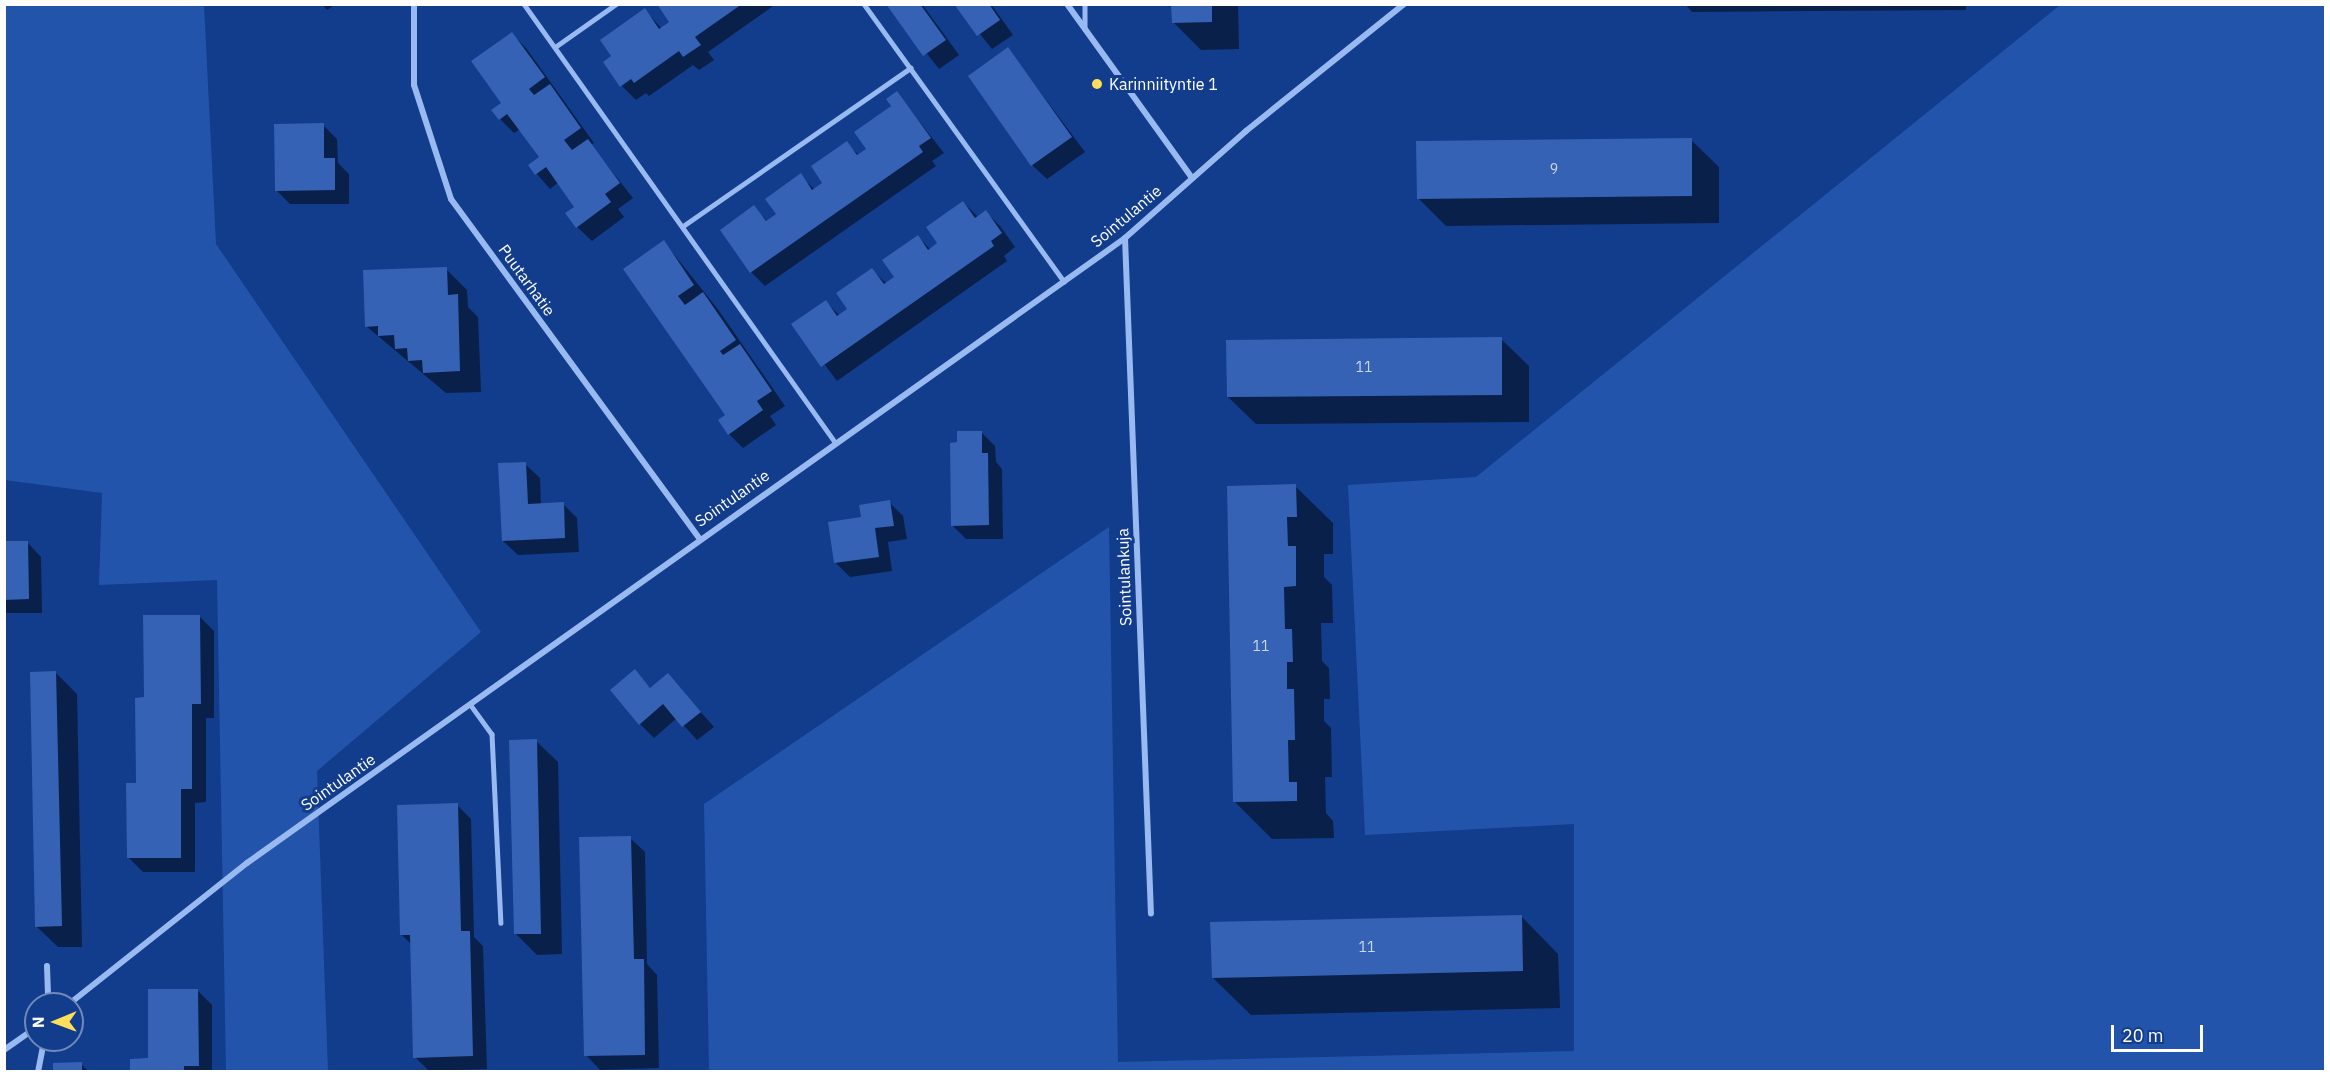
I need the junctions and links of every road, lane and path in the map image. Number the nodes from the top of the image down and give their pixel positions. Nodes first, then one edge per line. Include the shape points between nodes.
1 (414, 4) edge
2 (524, 4) edge
3 (616, 4) edge
4 (864, 4) edge
5 (1067, 4) edge
6 (1085, 4) edge
7 (1404, 4) edge
8 (1085, 30) junction
9 (555, 47) junction
10 (910, 68) junction
11 (1192, 178) junction
12 (683, 226) junction
13 (1125, 238) junction
14 (1064, 281) junction
15 (836, 442) junction
16 (699, 538) junction
17 (470, 704) junction
18 (1151, 915) dead end
19 (501, 923) dead end
20 (47, 966) dead end
21 (48, 992) edge
22 (84, 992) edge
23 (24, 1037) edge
24 (4, 1050) edge
25 (42, 1052) edge
26 (38, 1071) edge

1 - 16 street, Puutarhatie via 414,85 451,199
2 - 9 lane
3 - 9 lane
4 - 10 lane
5 - 8 street
6 - 8 lane
7 - 11 street, Sointulantie
8 - 11 street
9 - 12 lane
10 - 12 lane
10 - 14 lane
11 - 13 street, Sointulantie
12 - 15 lane
13 - 14 street, Sointulantie
13 - 18 street, Sointulankuja
14 - 15 street, Sointulantie
15 - 16 street, Sointulantie
16 - 17 street, Sointulantie
17 - 19 lane via 492,734
17 - 22 street, Sointulantie via 247,863
20 - 21 street
23 - 24 street
25 - 26 street

